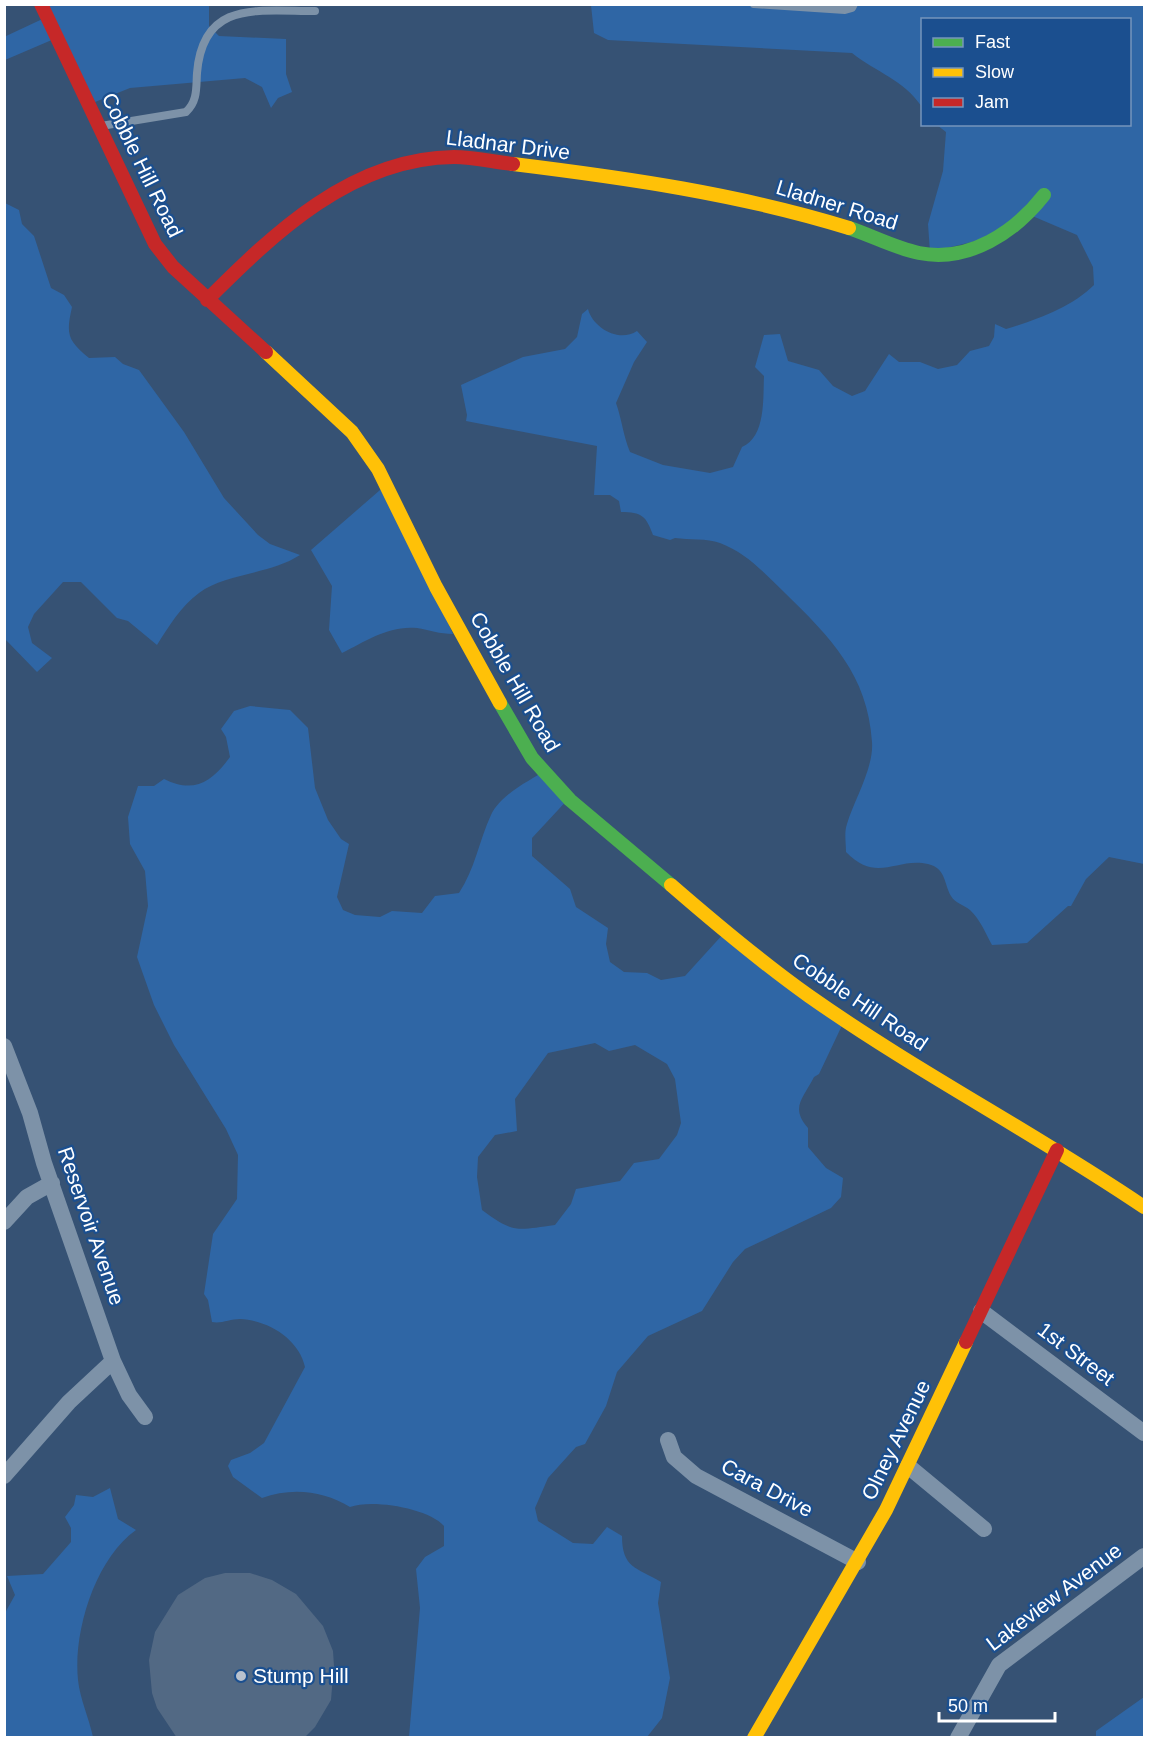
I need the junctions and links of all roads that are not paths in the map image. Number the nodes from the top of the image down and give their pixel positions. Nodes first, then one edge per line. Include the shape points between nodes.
1 (41, 4) edge
2 (754, 4) edge
3 (854, 4) edge
4 (315, 11) dead end
5 (98, 127) junction
6 (599, 177) joint
7 (1044, 195) dead end
8 (207, 300) junction
9 (4, 1046) edge
10 (1057, 1150) junction
11 (52, 1183) junction
12 (1144, 1207) edge
13 (4, 1222) edge
14 (981, 1311) junction
15 (113, 1361) junction
16 (145, 1417) dead end
17 (1144, 1433) edge
18 (668, 1440) dead end
19 (908, 1466) junction
20 (4, 1476) edge
21 (984, 1529) dead end
22 (1144, 1556) edge
23 (858, 1562) junction
24 (754, 1737) edge
25 (958, 1737) edge

1 - 5 street, Cobble Hill Road
2 - 3 lane via 844,10
4 - 5 lane via 253,11 225,17 203,39 195,98 186,112
5 - 8 street, Cobble Hill Road via 155,244 172,267
6 - 7 street, Lladner Road via 692,188 753,202 938,256 974,249 1001,236 1015,227
6 - 8 street, Lladnar Drive via 455,157 404,164 324,198 288,224
8 - 10 street, Cobble Hill Road via 352,432 378,469 436,587 532,758 570,800 740,944 809,996
9 - 11 street, Reservoir Avenue
10 - 12 street, Cobble Hill Road
10 - 14 street, Olney Avenue
11 - 13 street via 27,1197
11 - 15 street, Reservoir Avenue
14 - 17 street, 1st Street
14 - 19 street, Olney Avenue
15 - 16 street, Reservoir Avenue
15 - 20 street via 69,1402
18 - 23 street, Cara Drive via 674,1458 696,1476
19 - 21 street
19 - 23 street, Olney Avenue
22 - 25 street, Lakeview Avenue via 999,1665
23 - 24 street, Olney Avenue

